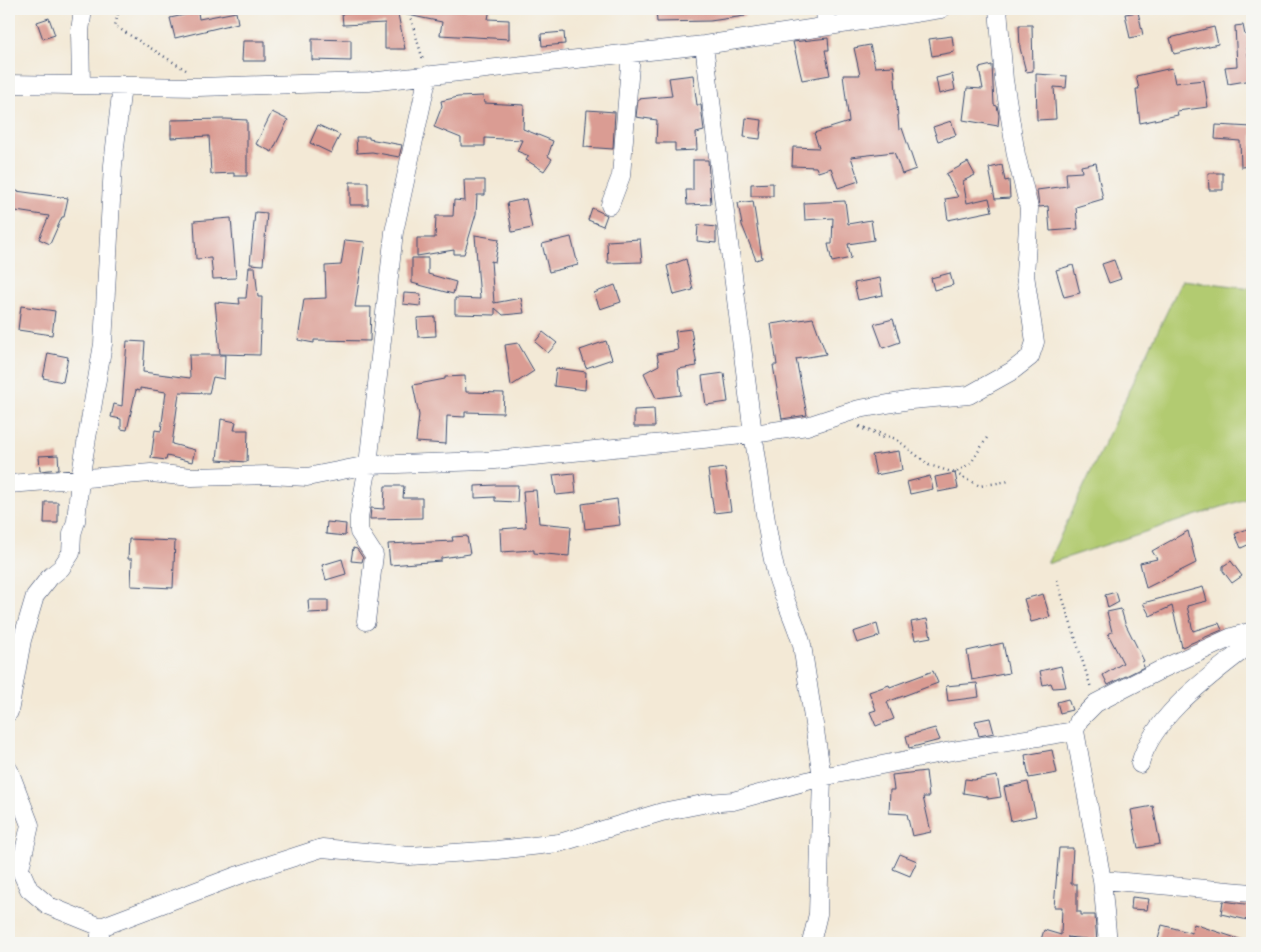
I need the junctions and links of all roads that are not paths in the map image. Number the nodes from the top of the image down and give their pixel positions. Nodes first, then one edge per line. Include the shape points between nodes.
1 (83, 9) edge
2 (941, 9) edge
3 (998, 9) edge
4 (826, 18) edge
5 (704, 45) junction
6 (631, 53) junction
7 (428, 75) junction
8 (9, 84) edge
9 (81, 85) junction
10 (122, 85) junction
11 (610, 204) dead end
12 (753, 434) junction
13 (368, 465) junction
14 (80, 479) junction
15 (9, 484) edge
16 (366, 621) dead end
17 (1252, 631) edge
18 (1252, 643) edge
19 (9, 712) edge
20 (1075, 731) junction
21 (1140, 764) dead end
22 (9, 770) edge
23 (822, 777) junction
24 (1102, 880) junction
25 (1252, 893) edge
26 (100, 935) edge
27 (811, 943) edge
28 (1108, 943) edge

1 - 9 street
2 - 4 street
3 - 12 street via 1004,80 1016,155 1029,208 1024,275 1035,342 1030,357 969,395 859,408 807,426
4 - 5 street
5 - 6 street
5 - 12 street
6 - 7 street
6 - 11 street via 624,158
7 - 10 street via 360,82 198,87
7 - 13 street via 394,232
8 - 9 street
9 - 10 street
10 - 14 street via 113,165 103,344
12 - 13 street via 485,461
12 - 23 street via 776,571 802,645
13 - 14 street via 307,477 192,477 151,473
13 - 16 street via 359,532 374,554
14 - 15 street
14 - 19 street via 80,498 70,553 35,596 22,640
17 - 20 street via 1164,668 1096,703 1079,720
18 - 21 street via 1160,723 1144,750
20 - 23 street
20 - 24 street
22 - 26 street via 30,825 20,869 29,889 49,906
23 - 26 street via 733,801 662,812 559,843 410,856 322,848 240,875
23 - 27 street via 818,914
24 - 25 street
24 - 28 street

